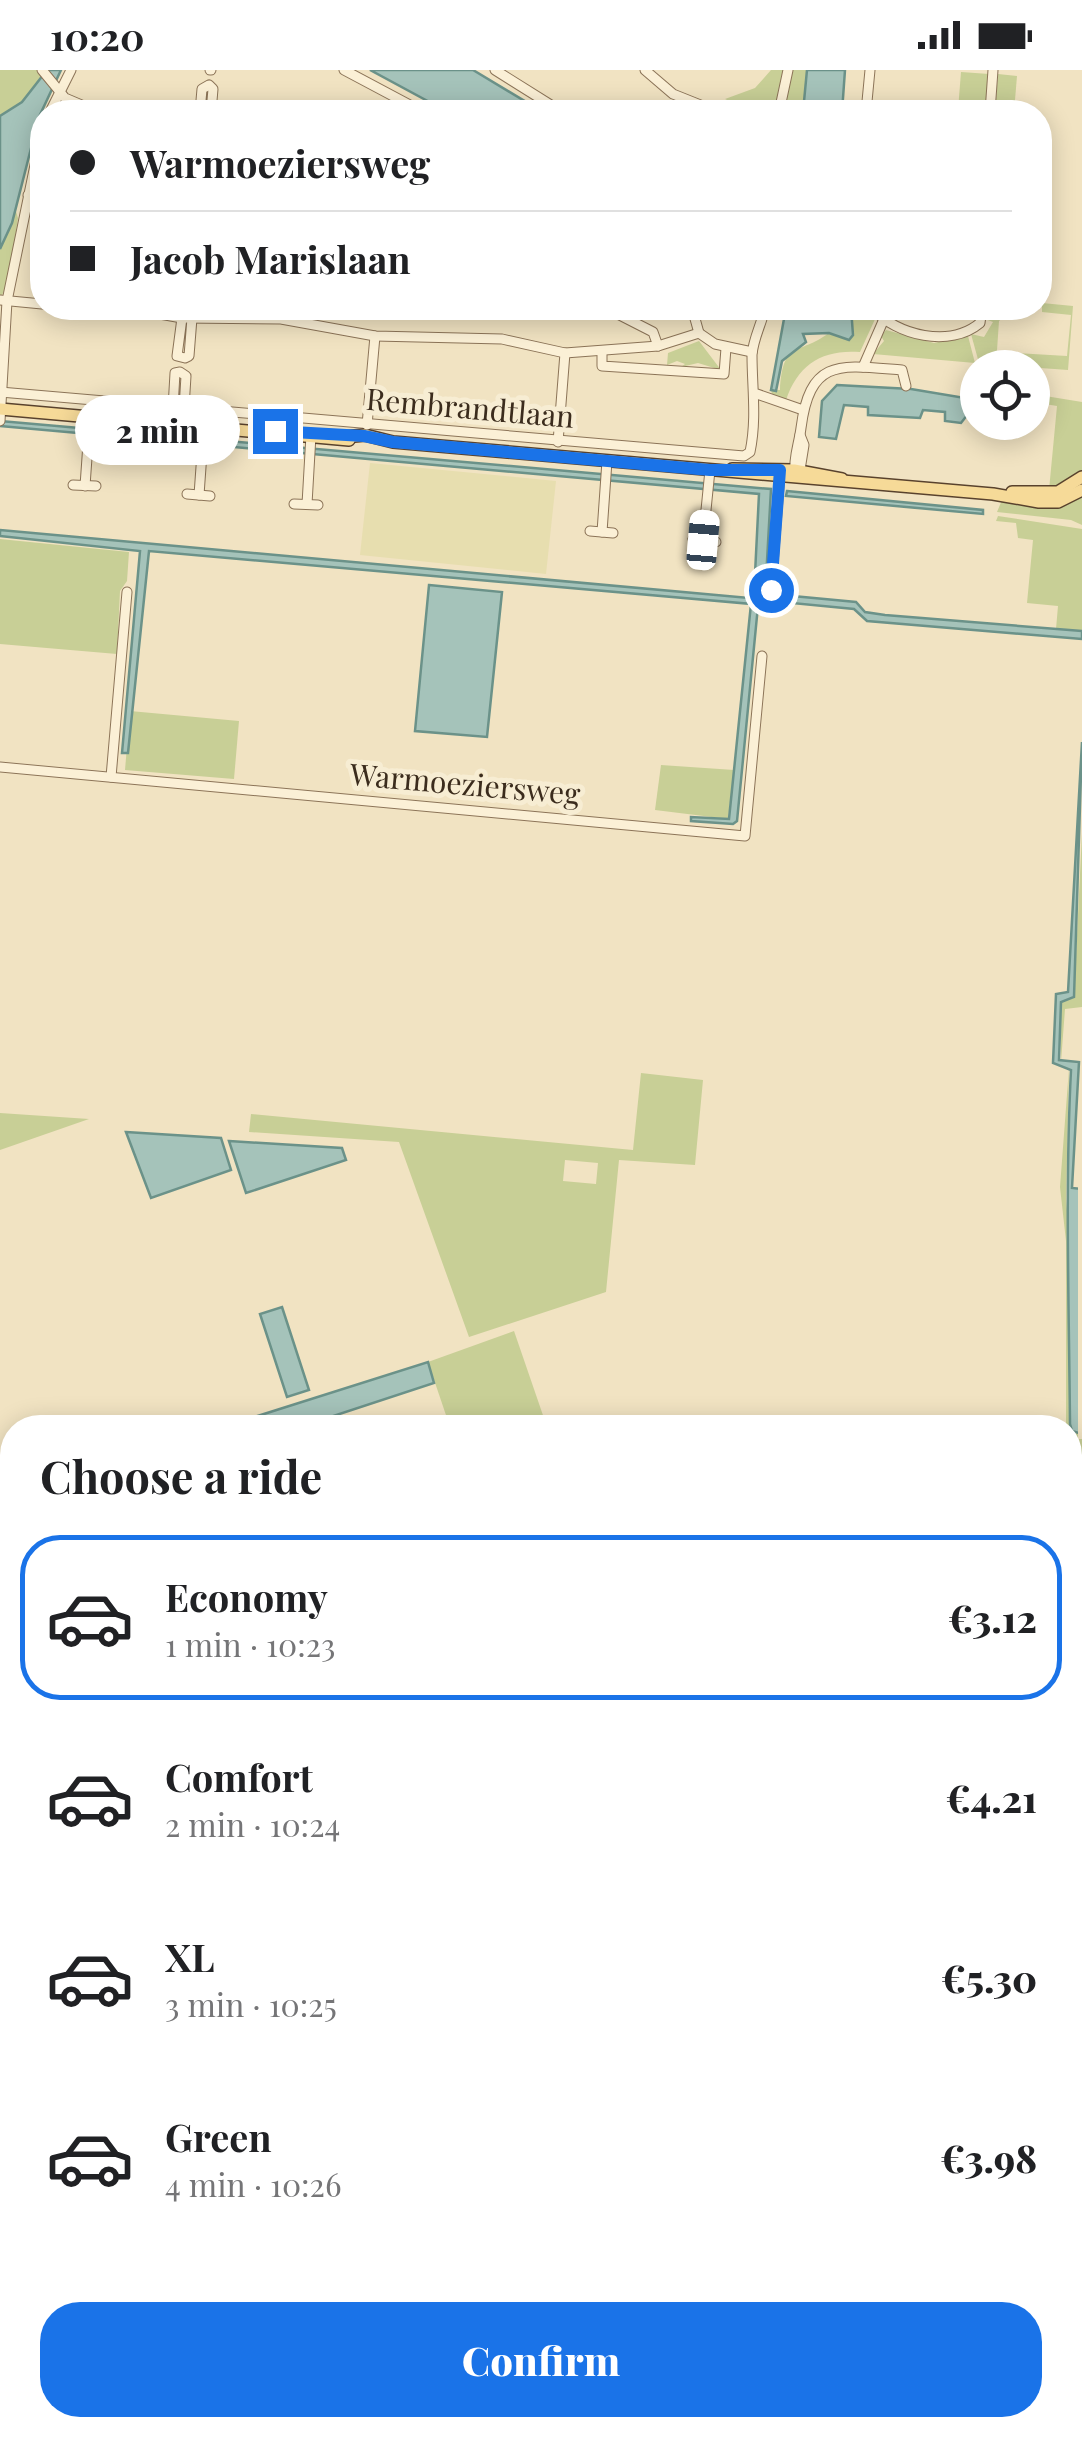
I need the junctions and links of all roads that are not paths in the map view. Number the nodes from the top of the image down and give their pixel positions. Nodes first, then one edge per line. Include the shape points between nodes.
1 (42, 70) edge
2 (71, 70) edge
3 (344, 70) edge
4 (495, 70) edge
5 (645, 70) edge
6 (788, 70) edge
7 (870, 70) edge
8 (993, 70) edge
9 (58, 92) junction
10 (55, 100) edge
11 (74, 100) edge
12 (201, 100) edge
13 (210, 100) edge
14 (400, 100) edge
15 (543, 100) edge
16 (689, 100) edge
17 (782, 100) edge
18 (867, 100) edge
19 (991, 100) edge
20 (30, 186) edge
21 (28, 195) joint
22 (4, 301) edge
23 (30, 303) edge
24 (287, 320) edge
25 (629, 320) edge
26 (695, 320) edge
27 (761, 320) edge
28 (884, 320) joint
29 (980, 320) edge
30 (698, 333) junction
31 (376, 336) junction
32 (658, 346) junction
33 (726, 348) junction
34 (752, 352) junction
35 (565, 353) junction
36 (602, 353) junction
37 (863, 367) junction
38 (906, 386) dead end
39 (757, 394) junction
40 (1, 401) edge
41 (803, 410) junction
42 (0, 419) edge
43 (89, 426) junction
44 (367, 426) junction
45 (203, 436) junction
46 (311, 440) junction
47 (558, 442) junction
48 (606, 472) junction
49 (780, 474) junction
50 (798, 474) junction
51 (1082, 477) edge
52 (709, 482) junction
53 (73, 485) dead end
54 (1073, 492) edge
55 (199, 495) dead end
56 (294, 504) dead end
57 (602, 532) dead end
58 (716, 542) dead end
59 (771, 590) dead end
60 (127, 592) dead end
61 (762, 656) dead end
62 (0, 767) edge
63 (111, 777) junction

1 - 9 street
2 - 9 street
3 - 14 street
4 - 15 street
5 - 16 street
6 - 17 street
7 - 18 street
8 - 19 street
9 - 10 street
9 - 11 street
12 - 13 street via 209,84
20 - 21 street
21 - 22 street
22 - 23 street
22 - 40 street
24 - 31 street
25 - 32 street via 652,332
26 - 30 street
27 - 34 street
28 - 29 street via 933,336 972,330
28 - 37 street
30 - 32 street
30 - 33 street
31 - 35 street via 502,338
31 - 44 street
32 - 36 street
33 - 34 street
33 - 36 street via 724,374 602,366
34 - 39 street
35 - 36 street
35 - 47 street
37 - 38 street via 906,372
37 - 41 street via 825,372 808,390
39 - 41 street
39 - 47 street, Rembrandtlaan via 750,452 719,456
40 - 42 street
40 - 43 main road
40 - 44 street, Rembrandtlaan via 178,408
41 - 50 street
43 - 45 main road
43 - 53 street via 90,486
44 - 47 street, Rembrandtlaan
45 - 46 main road
45 - 55 street
46 - 48 main road via 364,436
46 - 56 street via 313,505
48 - 52 main road
48 - 57 street
49 - 50 main road
49 - 52 main road via 727,471
49 - 59 street
50 - 54 main road via 1042,502
51 - 54 main road
52 - 58 street via 698,540
60 - 63 street
61 - 63 street, Warmoeziersweg via 745,836
62 - 63 street, Warmoeziersweg

